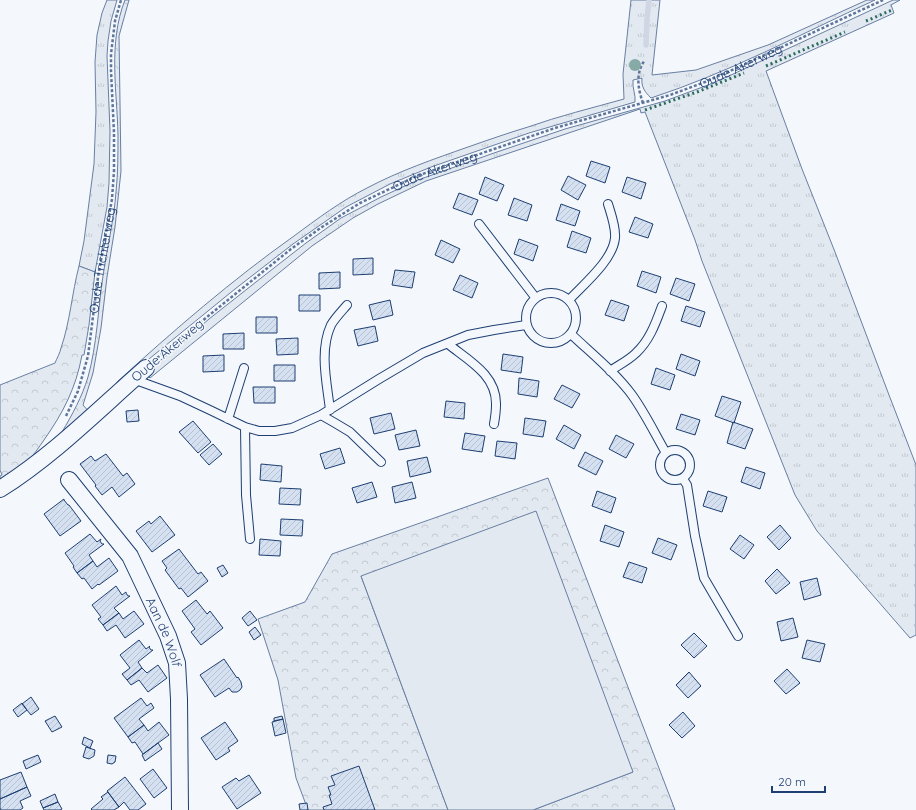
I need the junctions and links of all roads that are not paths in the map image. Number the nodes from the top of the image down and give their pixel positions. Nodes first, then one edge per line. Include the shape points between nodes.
1 (608, 204) dead end
2 (479, 224) dead end
3 (535, 297) junction
4 (569, 300) junction
5 (347, 305) dead end
6 (662, 306) dead end
7 (526, 325) junction
8 (571, 334) junction
9 (448, 344) junction
10 (146, 368) road end
11 (244, 368) dead end
12 (610, 371) junction
13 (133, 379) junction
14 (330, 410) junction
15 (321, 415) junction
16 (228, 419) junction
17 (494, 424) dead end
18 (245, 427) junction
19 (666, 453) junction
20 (381, 462) dead end
21 (682, 479) junction
22 (69, 480) dead end
23 (0, 489) edge
24 (250, 539) dead end
25 (738, 636) dead end
26 (180, 810) edge

1 - 4 lane via 614,226 614,246 600,268
2 - 3 lane
3 - 4 lane via 549,292 563,295
3 - 7 lane via 527,310
4 - 8 lane via 576,313 575,328
5 - 14 lane via 332,324 326,343 325,362
6 - 12 lane via 643,345 635,354
7 - 8 lane via 535,338 542,342 558,342
7 - 9 lane via 468,336
8 - 12 lane
9 - 14 lane via 423,353
9 - 17 lane via 476,366 492,383 496,394
10 - 13 street, Oude Akerweg
11 - 16 lane
12 - 19 lane via 639,405
13 - 16 lane via 180,396
13 - 23 street, Oude Akerweg via 49,454
14 - 15 lane
15 - 18 lane via 292,428 275,431 259,431
15 - 20 lane via 350,432
16 - 18 lane
18 - 24 lane via 246,495
19 - 21 lane via 660,463 662,474 671,480
19 - 21 lane via 673,450 686,454 690,467 688,474
21 - 25 lane via 687,485 704,578
22 - 26 street, Aan de Wolf via 130,556 168,636 177,664 180,699

